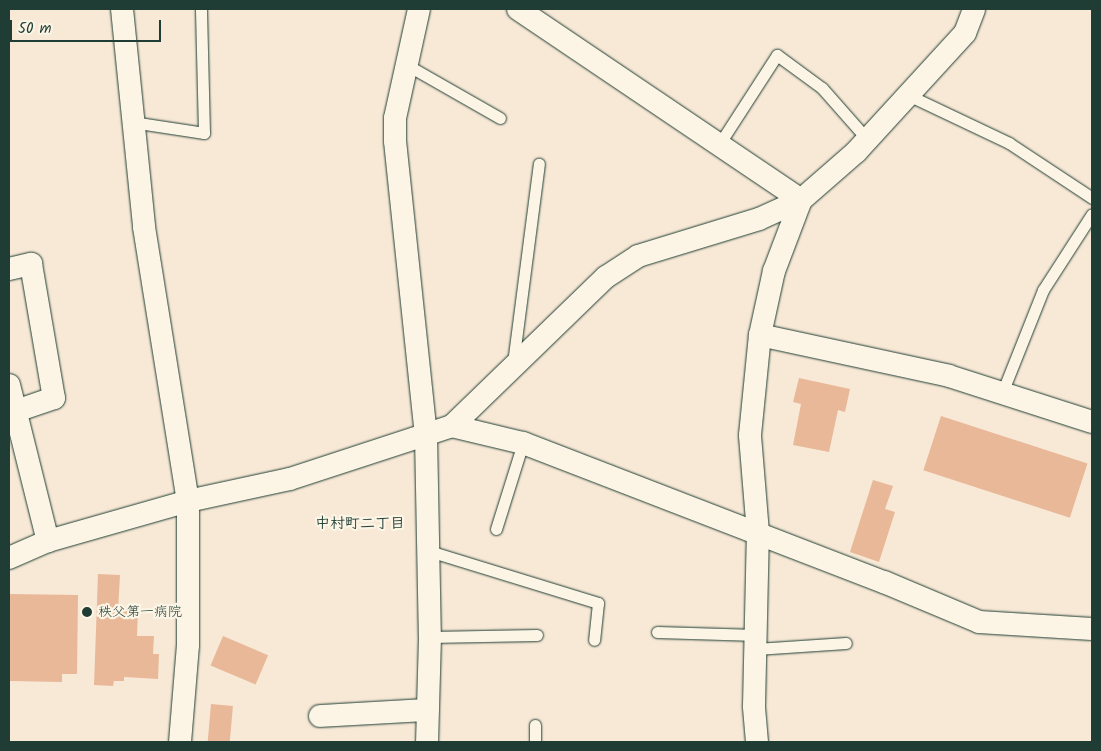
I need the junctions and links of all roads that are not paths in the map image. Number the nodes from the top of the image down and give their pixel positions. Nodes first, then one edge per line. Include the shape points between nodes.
1 (122, 9) edge
2 (201, 9) edge
3 (419, 9) edge
4 (518, 9) edge
5 (974, 9) edge
6 (407, 65) junction
7 (908, 95) junction
8 (500, 118) dead end
9 (132, 122) junction
10 (867, 139) junction
11 (720, 143) junction
12 (539, 164) dead end
13 (1092, 198) edge
14 (801, 200) junction
15 (1092, 214) edge
16 (9, 270) edge
17 (760, 335) junction
18 (513, 367) junction
19 (9, 385) edge
20 (1002, 393) junction
21 (17, 411) junction
22 (1092, 422) edge
23 (452, 426) junction
24 (426, 435) junction
25 (523, 443) junction
26 (188, 501) junction
27 (496, 529) dead end
28 (758, 533) junction
29 (48, 542) junction
30 (429, 551) junction
31 (9, 558) edge
32 (1092, 629) edge
33 (656, 632) dead end
34 (537, 635) dead end
35 (430, 637) junction
36 (594, 640) dead end
37 (756, 642) junction
38 (846, 643) dead end
39 (428, 710) junction
40 (320, 716) dead end
41 (535, 725) dead end
42 (180, 742) edge
43 (427, 742) edge
44 (536, 742) edge
45 (757, 742) edge

1 - 9 street
2 - 9 lane via 204,132
3 - 6 street
4 - 11 street
5 - 7 street via 965,33
6 - 8 lane
6 - 24 street via 395,118 395,142
7 - 10 street
7 - 13 lane via 1009,142
9 - 26 street via 144,227
10 - 11 lane via 822,88 777,55
10 - 14 street
11 - 14 street
12 - 18 lane
14 - 17 street via 774,271
14 - 18 street via 758,220 638,256 606,277
15 - 20 lane via 1043,290
16 - 21 street via 31,264 54,398
17 - 20 street via 950,376
17 - 28 street via 750,435
18 - 23 street
19 - 21 street
20 - 22 street
21 - 29 street
23 - 24 street
23 - 25 street
24 - 26 street via 290,479
24 - 30 street
25 - 27 lane
25 - 28 street
26 - 29 street
26 - 42 street via 188,645
28 - 32 street via 979,622
28 - 37 street
29 - 31 street
30 - 35 street
30 - 36 lane via 598,603
33 - 37 lane
34 - 35 lane
35 - 39 street
37 - 38 lane
37 - 45 street
39 - 40 street
39 - 43 street
41 - 44 lane

